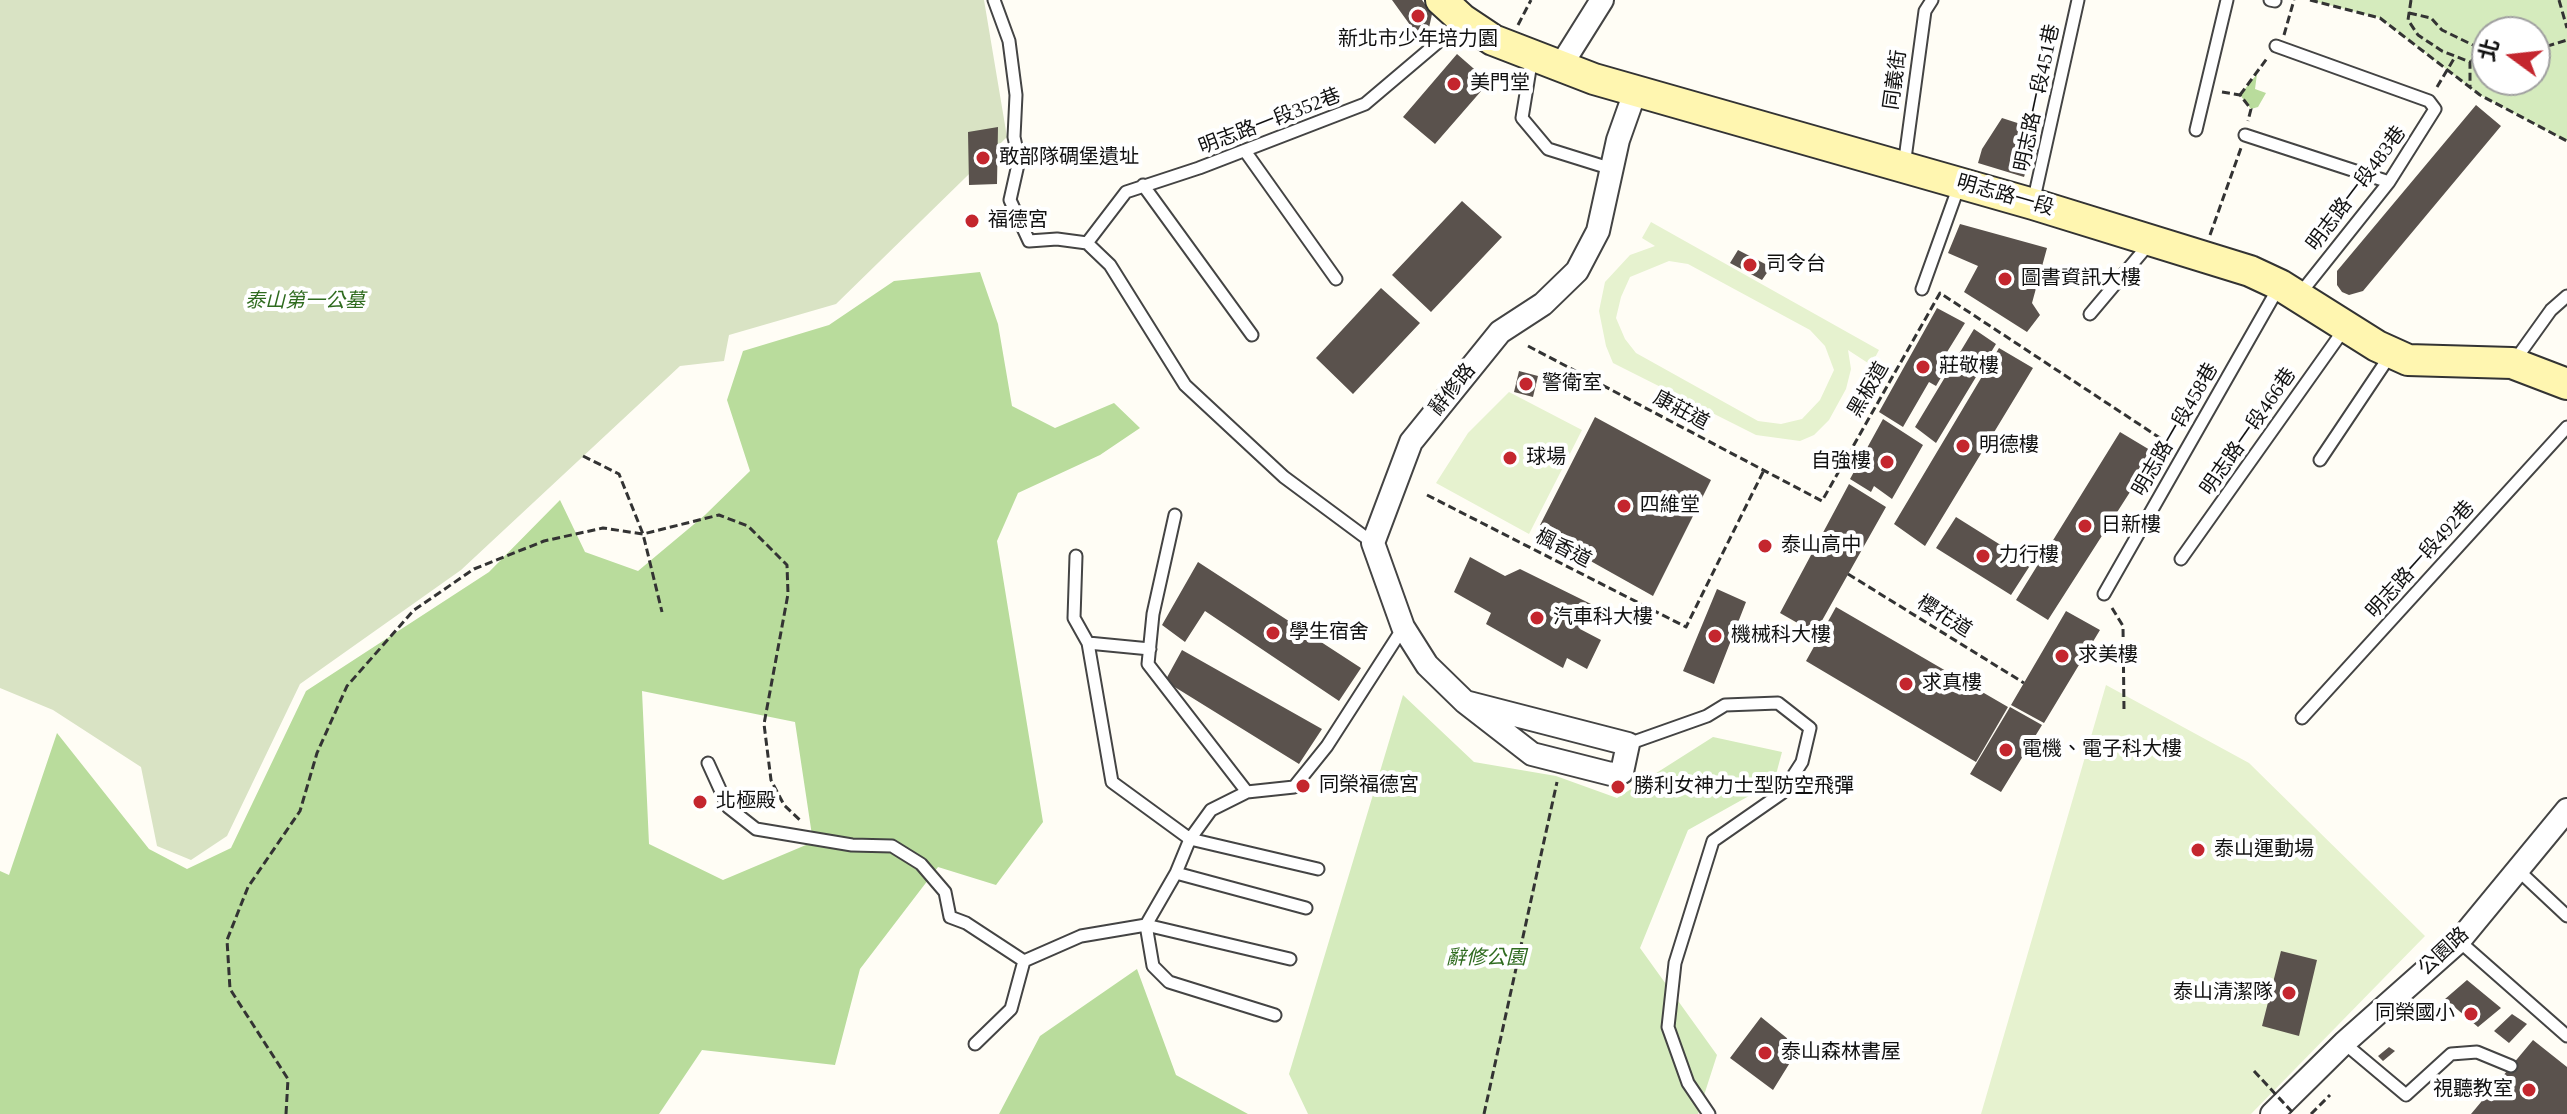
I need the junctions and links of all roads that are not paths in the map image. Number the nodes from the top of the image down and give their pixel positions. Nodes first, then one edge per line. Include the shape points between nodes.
1 (994, 0) edge
2 (1602, 0) edge
3 (1932, 0) edge
4 (2078, 0) edge
5 (2227, 0) edge
6 (1452, 10) edge
7 (2276, 46) dead end
8 (1546, 62) junction
9 (1635, 92) junction
10 (2196, 130) dead end
11 (2245, 135) road end
12 (1245, 151) junction
13 (1904, 166) junction
14 (1612, 169) junction
15 (2389, 182) junction
16 (1961, 183) junction
17 (1143, 185) junction
18 (2033, 204) junction
19 (2153, 240) junction
20 (1087, 243) junction
21 (1336, 279) dead end
22 (1922, 289) dead end
23 (2290, 290) junction
24 (2567, 296) edge
25 (2090, 314) dead end
26 (2346, 327) junction
27 (1252, 335) dead end
28 (2392, 354) junction
29 (2512, 363) junction
30 (2567, 384) edge
31 (2567, 427) edge
32 (2320, 460) dead end
33 (1175, 515) dead end
34 (1373, 543) junction
35 (1076, 556) dead end
36 (2181, 559) dead end
37 (2104, 594) road end
38 (1403, 627) junction
39 (1088, 643) junction
40 (1150, 649) junction
41 (1465, 702) junction
42 (2302, 718) dead end
43 (1628, 744) junction
44 (708, 763) dead end
45 (1247, 792) junction
46 (2567, 810) edge
47 (1190, 839) junction
48 (1318, 869) dead end
49 (2519, 871) junction
50 (1176, 873) junction
51 (1306, 908) dead end
52 (2567, 916) edge
53 (1146, 925) junction
54 (2459, 941) junction
55 (1290, 959) dead end
56 (1024, 961) junction
57 (1275, 1015) dead end
58 (2567, 1036) edge
59 (2344, 1043) junction
60 (975, 1044) dead end
61 (2511, 1066) dead end
62 (1709, 1114) edge
63 (2272, 1114) edge

1 - 20 lane via 1009,41 1016,95 1019,160 1010,200 1029,241
2 - 8 street
3 - 13 lane, 同義街 via 1925,11
4 - 18 lane, 明志路一段451巷
5 - 10 lane
6 - 8 main road, 明志路一段 via 1493,40
6 - 12 lane, 明志路一段352巷 via 1365,104
7 - 15 lane, 明志路一段483巷 via 2429,101 2435,109
8 - 9 main road, 明志路一段
8 - 14 lane via 1522,118 1548,149
9 - 13 main road, 明志路一段
9 - 14 street, 辭修路
11 - 15 lane
12 - 17 lane, 明志路一段352巷
12 - 21 lane
13 - 16 main road, 明志路一段
14 - 34 street, 辭修路 via 1598,231 1577,271 1543,304 1500,332 1411,442
15 - 23 lane, 明志路一段483巷
16 - 18 main road, 明志路一段
16 - 22 lane
17 - 20 lane, 明志路一段352巷 via 1126,192
17 - 27 lane
18 - 19 main road, 明志路一段
19 - 23 main road, 明志路一段
19 - 25 lane
20 - 34 lane via 1110,265 1185,385 1284,477
23 - 26 main road, 明志路一段
23 - 37 lane, 明志路一段458巷
24 - 29 lane
26 - 28 main road, 明志路一段
26 - 36 lane, 明志路一段466巷
28 - 29 main road, 明志路一段 via 2425,363
28 - 32 lane
29 - 30 main road, 明志路一段
31 - 42 lane, 明志路一段492巷
33 - 40 lane
34 - 38 street
35 - 39 lane via 1074,618
38 - 41 street via 1427,665
38 - 45 lane via 1327,746 1294,787
39 - 40 lane
39 - 47 lane via 1112,782
40 - 45 lane via 1148,664
41 - 43 street
41 - 43 street via 1521,749 1561,762 1618,775
43 - 62 lane via 1725,705 1778,703 1810,728 1802,762 1782,793 1713,841 1675,963 1668,1027 1688,1083
44 - 56 lane via 728,807 756,829 892,846 921,864 945,892 950,917
45 - 47 lane via 1211,810
46 - 49 street, 公園路
47 - 48 lane
47 - 50 lane
49 - 52 lane
49 - 54 street, 公園路
50 - 51 lane
50 - 53 lane
53 - 55 lane
53 - 56 lane via 1081,936
53 - 57 lane via 1153,966 1169,982
54 - 58 lane
54 - 59 street, 公園路
56 - 60 lane via 1011,1009
59 - 61 lane via 2406,1095 2451,1054 2477,1052
59 - 63 street, 公園路

